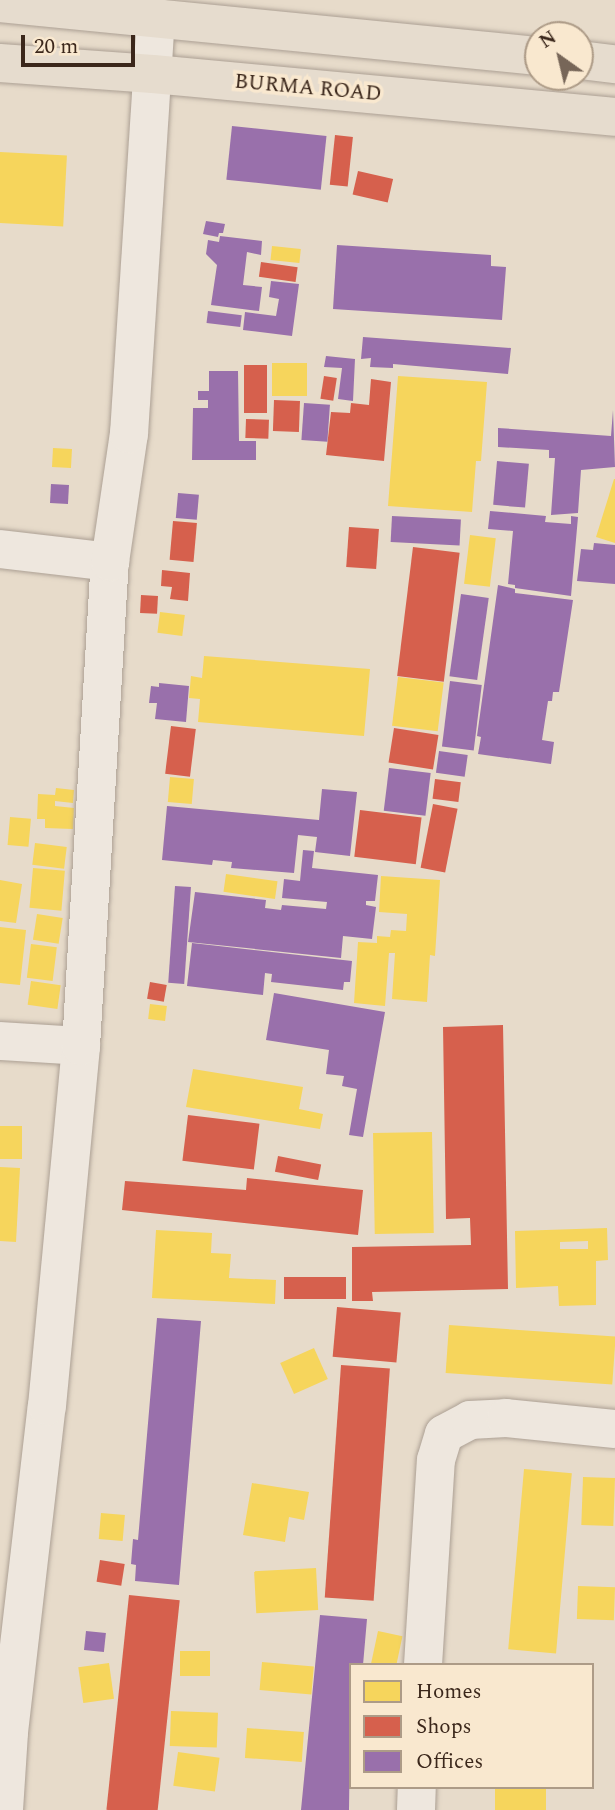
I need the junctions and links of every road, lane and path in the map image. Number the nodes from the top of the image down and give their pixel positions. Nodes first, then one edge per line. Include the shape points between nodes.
1 (0, 4) edge
2 (156, 17) junction
3 (524, 55) edge
4 (594, 62) edge
5 (0, 63) edge
6 (615, 64) edge
7 (153, 74) junction
8 (615, 117) edge
9 (0, 549) edge
10 (110, 562) junction
11 (0, 1041) edge
12 (81, 1046) junction
13 (615, 1429) edge
14 (13, 1568) edge
15 (423, 1663) edge
16 (417, 1789) edge
17 (4, 1810) edge
18 (416, 1810) edge

1 - 2 main road
2 - 3 main road
2 - 7 street
4 - 6 main road
5 - 7 main road, BURMA ROAD
7 - 8 main road, BURMA ROAD
7 - 10 street via 129,434
9 - 10 street
10 - 12 street
11 - 12 street
12 - 14 street via 47,1406
13 - 15 street via 506,1418 470,1420 444,1434 436,1460
14 - 17 street
16 - 18 street

